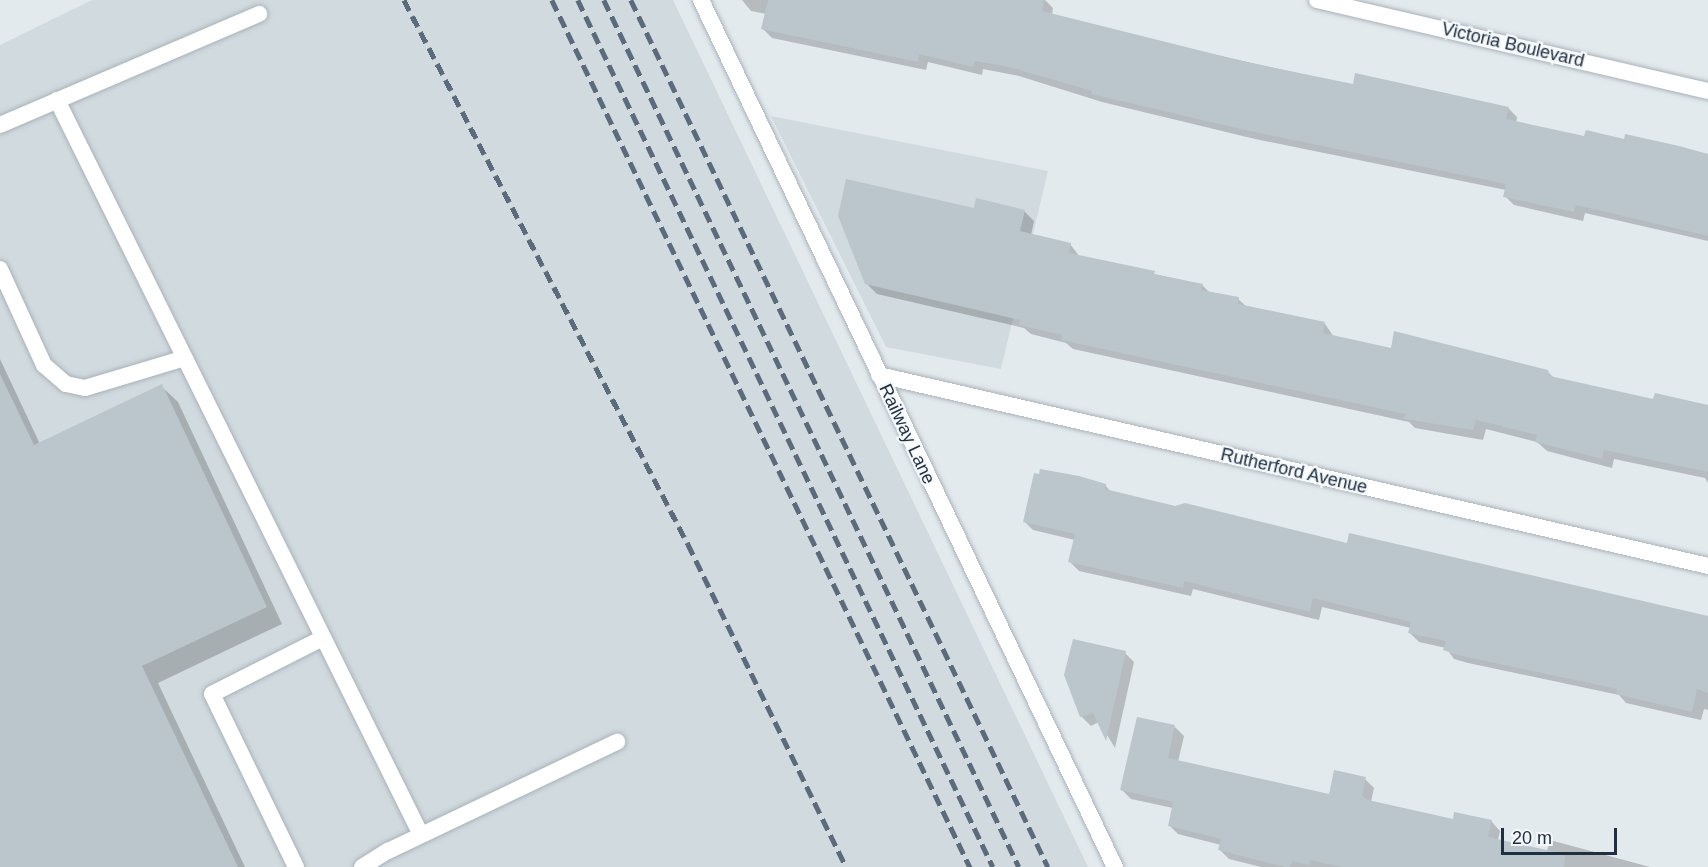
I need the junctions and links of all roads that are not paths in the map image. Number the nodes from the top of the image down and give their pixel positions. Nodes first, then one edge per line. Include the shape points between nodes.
1 (701, 0) edge
2 (1317, 0) edge
3 (259, 14) dead end
4 (1708, 91) edge
5 (57, 100) junction
6 (0, 125) edge
7 (0, 269) edge
8 (185, 358) junction
9 (879, 375) junction
10 (1708, 566) edge
11 (323, 638) junction
12 (618, 742) dead end
13 (421, 835) junction
14 (296, 867) edge
15 (362, 867) edge
16 (1115, 867) edge

1 - 9 street, Railway Lane
2 - 4 street, Victoria Boulevard
3 - 5 street
5 - 6 street
5 - 8 street
7 - 8 street via 44,365 66,384 85,388
8 - 11 street
9 - 10 street, Rutherford Avenue
9 - 16 street, Railway Lane
11 - 13 street
11 - 14 street via 212,694
12 - 13 street
13 - 15 street

